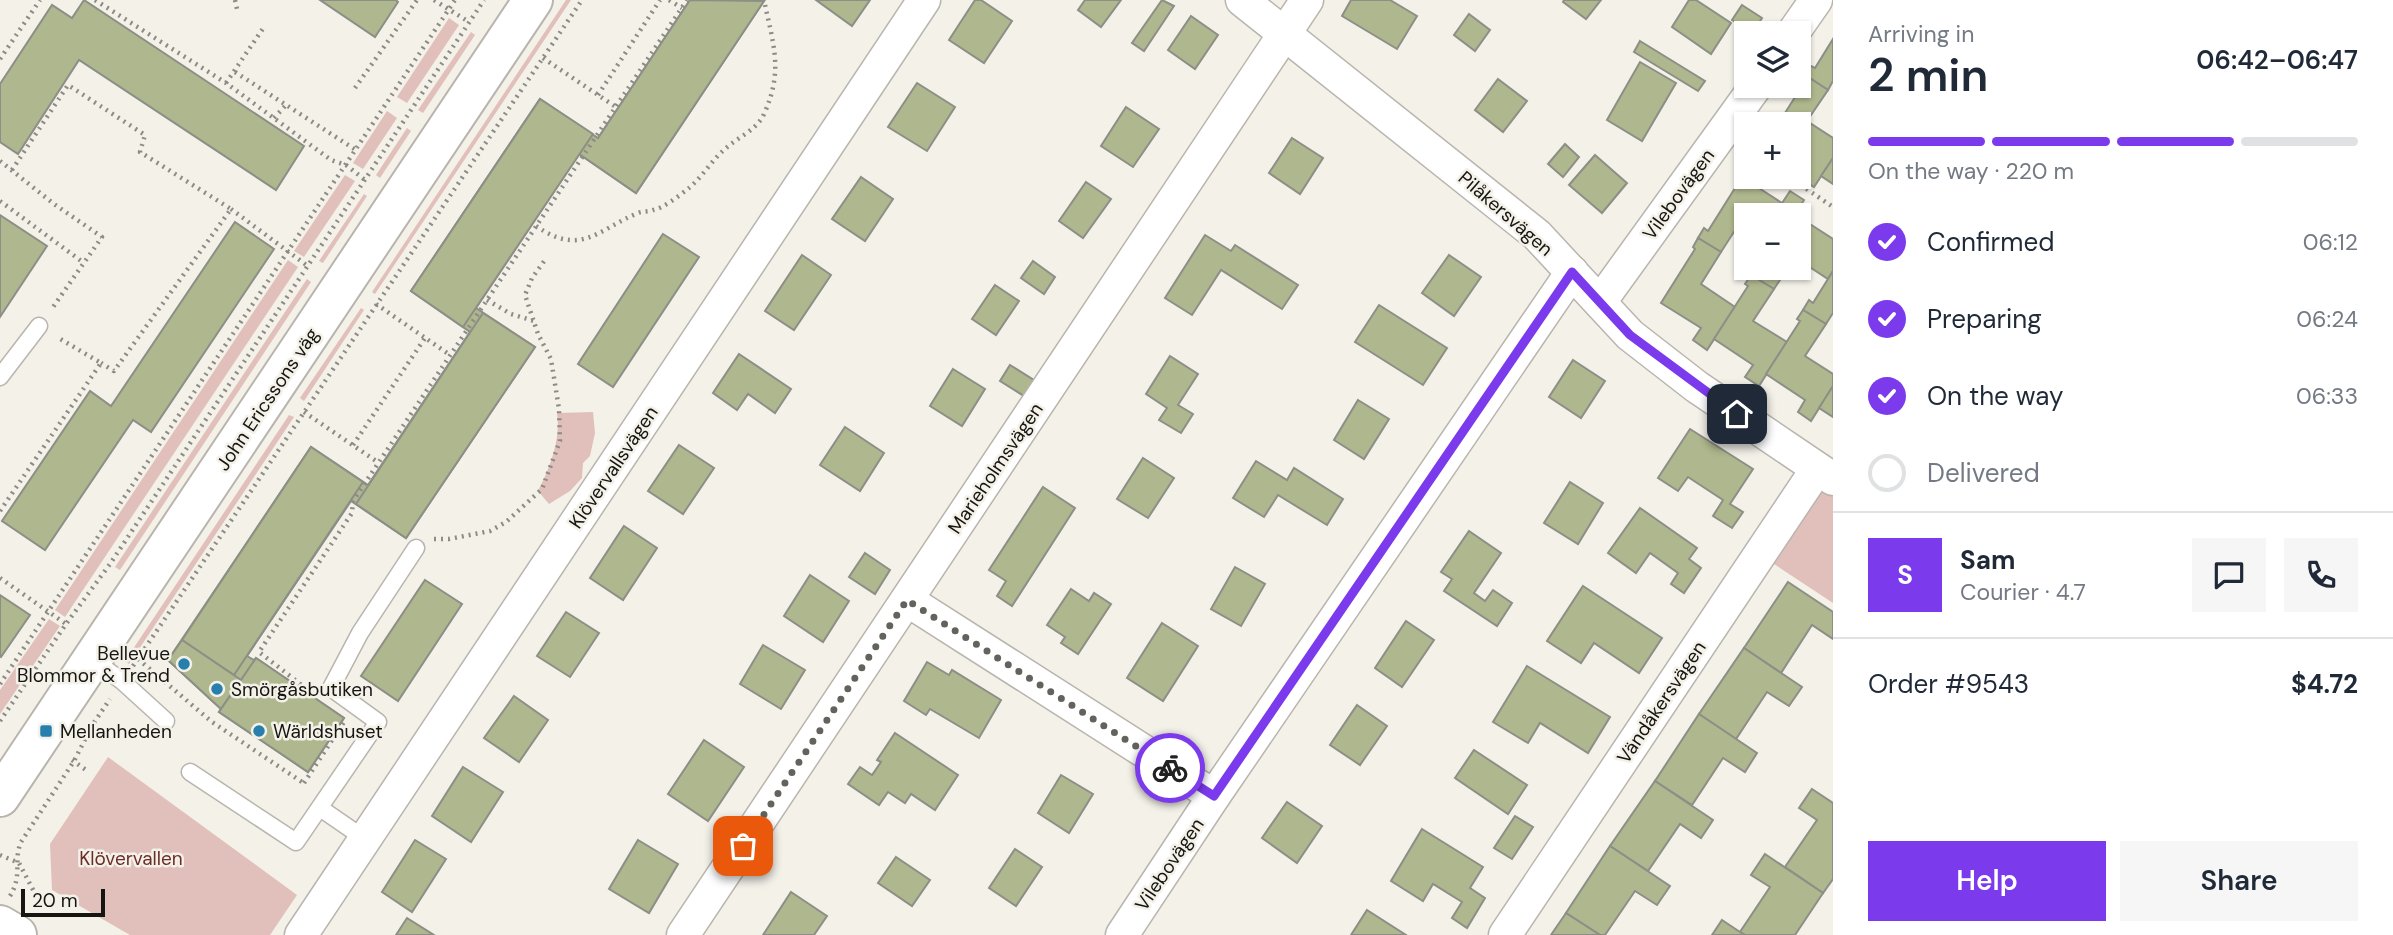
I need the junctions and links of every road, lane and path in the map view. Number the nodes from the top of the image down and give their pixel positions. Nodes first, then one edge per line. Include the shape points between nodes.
1 (40, 0) edge
2 (95, 0) edge
3 (234, 0) edge
4 (417, 0) edge
5 (434, 0) edge
6 (455, 0) edge
7 (484, 0) edge
8 (533, 0) edge
9 (582, 0) edge
10 (660, 0) edge
11 (670, 0) edge
12 (687, 0) edge
13 (764, 0) edge
14 (924, 0) edge
15 (1242, 0) edge
16 (1307, 0) edge
17 (1816, 0) edge
18 (682, 8) junction
19 (237, 9) dead end
20 (449, 10) junction
21 (1801, 21) edge
22 (469, 22) junction
23 (264, 27) dead end
24 (1285, 34) junction
25 (543, 58) junction
26 (0, 59) edge
27 (235, 72) junction
28 (226, 83) junction
29 (355, 88) dead end
30 (598, 95) junction
31 (1747, 98) edge
32 (286, 105) junction
33 (616, 107) junction
34 (274, 118) junction
35 (356, 150) junction
36 (0, 161) edge
37 (346, 165) junction
38 (12, 170) junction
39 (365, 180) junction
40 (1807, 189) edge
41 (0, 201) edge
42 (1833, 206) edge
43 (231, 209) junction
44 (537, 226) junction
45 (288, 251) junction
46 (545, 260) dead end
47 (84, 263) junction
48 (307, 266) junction
49 (1572, 272) junction
50 (487, 300) junction
51 (1600, 302) junction
52 (376, 305) junction
53 (534, 321) junction
54 (39, 326) junction
55 (425, 338) junction
56 (450, 355) junction
57 (101, 363) junction
58 (0, 377) edge
59 (304, 412) junction
60 (353, 445) junction
61 (379, 463) junction
62 (1825, 474) edge
63 (0, 511) edge
64 (421, 543) joint
65 (0, 578) edge
66 (907, 600) junction
67 (49, 610) junction
68 (66, 624) junction
69 (138, 659) junction
70 (108, 671) junction
71 (0, 684) edge
72 (315, 695) dead end
73 (348, 715) dead end
74 (0, 721) edge
75 (166, 722) dead end
76 (64, 755) dead end
77 (74, 761) junction
78 (86, 770) dead end
79 (190, 772) dead end
80 (304, 783) junction
81 (1214, 796) junction
82 (0, 797) edge
83 (323, 803) junction
84 (365, 839) junction
85 (0, 855) edge
86 (19, 863) junction
87 (16, 917) edge
88 (301, 935) edge
89 (683, 935) edge
90 (1122, 935) edge
91 (1505, 935) edge

1 - 26 path
2 - 28 path
3 - 19 path
4 - 29 path
5 - 20 path
6 - 20 path
7 - 22 path
8 - 70 street, John Ericssons väg
9 - 25 path
10 - 30 path
11 - 18 path
12 - 18 path
13 - 44 path via 777,64 773,90 759,124 723,150 690,187 656,210 641,211 585,240 551,236
14 - 84 street, Klövervallsvägen
15 - 24 street, Pilåkersvägen
16 - 24 street, Marieholmsvägen
17 - 21 street
18 - 33 path
20 - 22 path
20 - 35 path
22 - 39 path
23 - 27 path
24 - 49 street, Pilåkersvägen via 1537,235
24 - 66 street, Marieholmsvägen
25 - 30 path
25 - 52 path
27 - 28 path
27 - 32 path
28 - 34 path
30 - 33 path
31 - 51 street, Vilebovägen
32 - 34 path
32 - 35 path
33 - 44 path
34 - 37 path via 331,160
35 - 37 path
36 - 38 path
37 - 39 path
37 - 45 path
38 - 43 path via 68,85 145,135 140,152
38 - 47 path via 102,237
39 - 48 path
40 - 42 path
41 - 47 path
43 - 45 path
43 - 57 path via 114,371
44 - 50 path
45 - 48 path
45 - 67 path
46 - 53 path via 525,295
47 - 54 path
48 - 68 path
49 - 51 street, Pilåkersvägen
49 - 81 street, Vilebovägen
50 - 53 path
50 - 56 path
51 - 62 street, Pilåkersvägen via 1630,335 1697,387
52 - 55 path
52 - 59 path
53 - 64 path via 551,359 559,409 560,441 542,489 490,531
54 - 57 path
54 - 58 lane
55 - 56 path
55 - 60 path
56 - 61 path
57 - 63 path
59 - 60 path
59 - 69 path
60 - 61 path
61 - 72 path via 353,501 352,513 259,652
62 - 91 street, Vändåkersvägen
64 - 83 lane via 360,634 331,688 378,722
65 - 67 path
66 - 81 street
66 - 89 street, Marieholmsvägen
67 - 68 path
67 - 71 path
68 - 74 path
69 - 70 path
69 - 80 path via 212,722
70 - 75 lane
70 - 77 path via 93,724
70 - 82 street, John Ericssons väg
73 - 80 path
76 - 77 path
77 - 78 path
77 - 86 path via 21,842
79 - 83 lane via 296,842
80 - 83 path
81 - 90 street, Vilebovägen
83 - 84 lane
84 - 88 street, Klövervallsvägen
85 - 86 path
86 - 87 path
86 - 87 path

